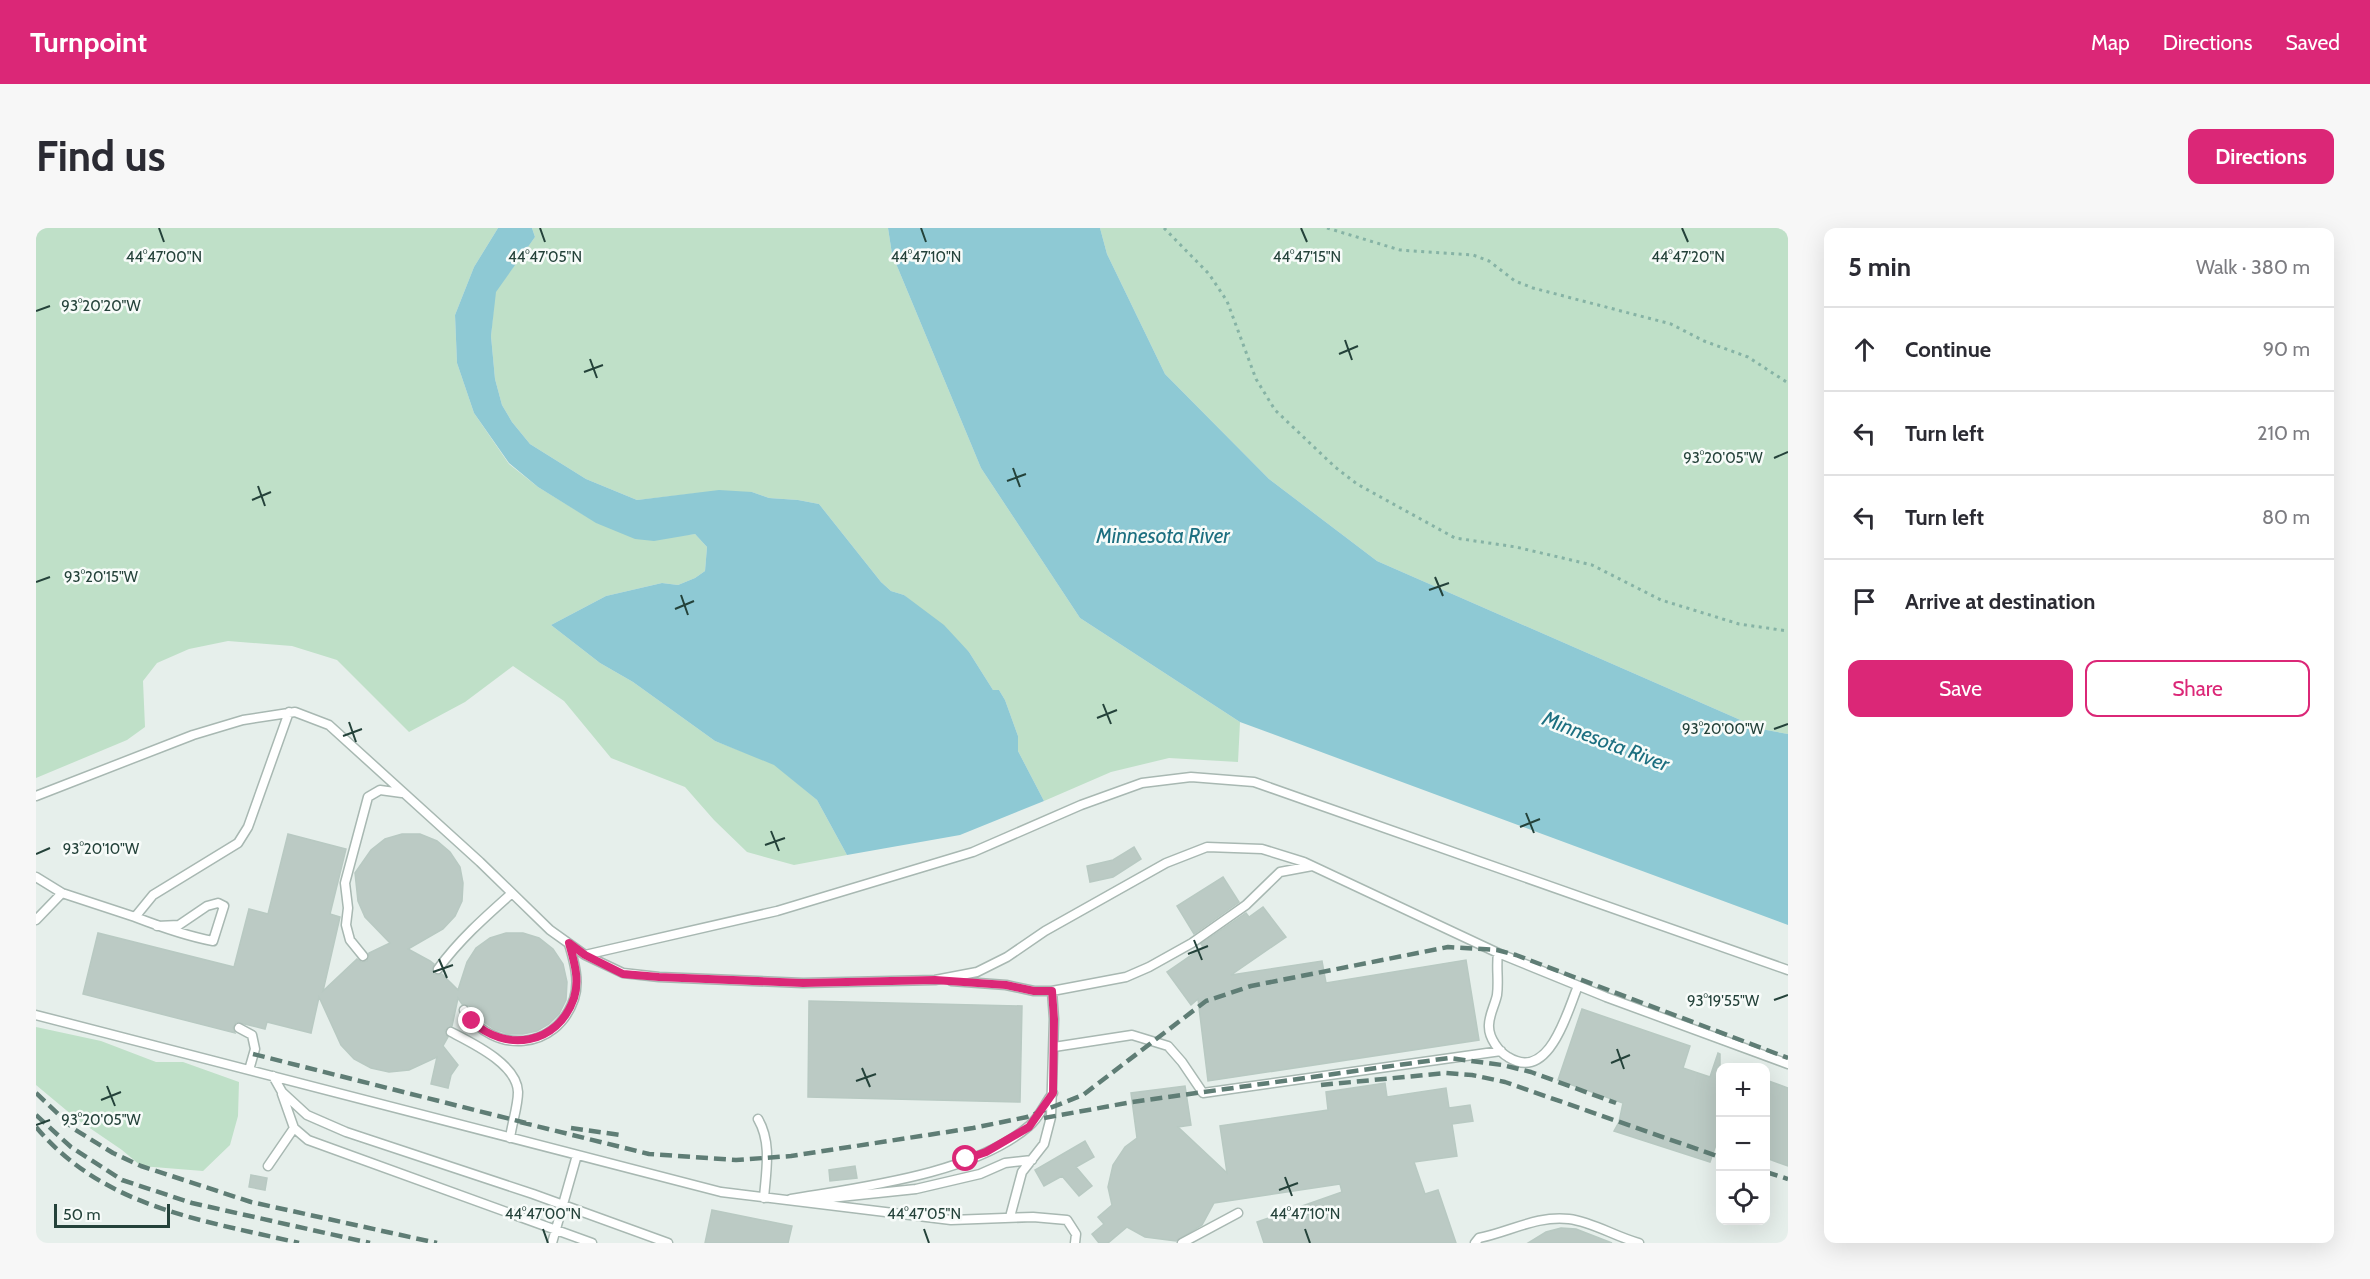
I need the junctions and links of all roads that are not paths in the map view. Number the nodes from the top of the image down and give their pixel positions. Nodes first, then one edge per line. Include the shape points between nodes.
1 (289, 712) junction
2 (402, 793) junction
3 (36, 796) edge
4 (1262, 849) junction
5 (1313, 866) junction
6 (1280, 872) junction
7 (36, 877) edge
8 (62, 893) junction
9 (512, 893) junction
10 (135, 917) junction
11 (36, 920) edge
12 (157, 926) junction
13 (569, 943) junction
14 (1498, 953) junction
15 (585, 955) junction
16 (363, 956) dead end
17 (438, 969) dead end
18 (1788, 970) edge
19 (935, 980) junction
20 (1578, 986) junction
21 (1052, 991) junction
22 (464, 1010) dead end
23 (36, 1015) edge
24 (239, 1028) dead end
25 (451, 1032) dead end
26 (1054, 1047) junction
27 (1501, 1051) junction
28 (1788, 1064) edge
29 (249, 1070) junction
30 (273, 1076) junction
31 (280, 1089) junction
32 (1053, 1093) junction
33 (758, 1119) dead end
34 (294, 1128) junction
35 (510, 1138) junction
36 (577, 1155) junction
37 (1032, 1160) junction
38 (268, 1166) dead end
39 (764, 1198) junction
40 (781, 1200) junction
41 (795, 1202) junction
42 (562, 1205) junction
43 (1238, 1213) dead end
44 (1011, 1217) junction
45 (555, 1230) junction
46 (552, 1243) edge
47 (592, 1243) edge
48 (668, 1243) edge
49 (1075, 1243) edge
50 (1182, 1243) edge
51 (1475, 1243) edge
52 (1639, 1243) edge

1 - 2 lane via 329,725
1 - 3 lane via 193,735
1 - 10 lane via 248,827 238,843 153,895
2 - 9 lane
2 - 16 lane via 380,790 368,797 345,883 346,925 350,940
4 - 5 lane
4 - 6 lane via 1277,858
4 - 19 lane via 1207,847 1166,863 1045,931 1007,957 977,972
5 - 6 lane
5 - 14 lane
6 - 21 lane via 1246,905 1149,967 1125,977
7 - 8 lane
8 - 10 lane
8 - 11 lane
9 - 13 lane
9 - 17 lane via 467,934
10 - 12 lane
12 - 12 lane via 213,941 224,906 207,906 179,925
13 - 15 lane
13 - 22 lane via 575,964 574,998 549,1032 506,1041 481,1030
14 - 20 lane
14 - 27 lane via 1497,994 1489,1027
15 - 18 lane via 777,911 974,852 1142,783 1191,777 1254,782
15 - 19 lane via 623,974 659,977 803,983
19 - 21 lane
20 - 27 lane via 1547,1053 1534,1062 1518,1062
20 - 28 lane
21 - 26 lane
23 - 29 lane
24 - 29 lane via 252,1035 255,1049
25 - 35 lane via 492,1053 511,1075 518,1090
26 - 27 lane via 1132,1035 1168,1047 1203,1093
26 - 32 lane
29 - 30 lane
30 - 31 lane
30 - 35 lane
31 - 34 lane
31 - 42 lane via 307,1115 346,1132
32 - 37 lane via 1044,1144
32 - 40 lane via 1029,1127 986,1152 913,1176
33 - 39 lane via 768,1159
34 - 38 lane
34 - 45 lane via 308,1140
35 - 36 lane
36 - 39 lane via 721,1192
36 - 42 lane
37 - 41 lane via 1005,1163 980,1174 916,1189
37 - 44 lane via 1022,1172
39 - 40 lane
40 - 41 lane
41 - 44 lane via 951,1220
42 - 45 lane
42 - 48 lane
43 - 50 lane
44 - 49 lane via 1066,1220 1076,1234
45 - 46 lane
45 - 47 lane
51 - 52 lane via 1479,1238 1554,1218 1571,1219

